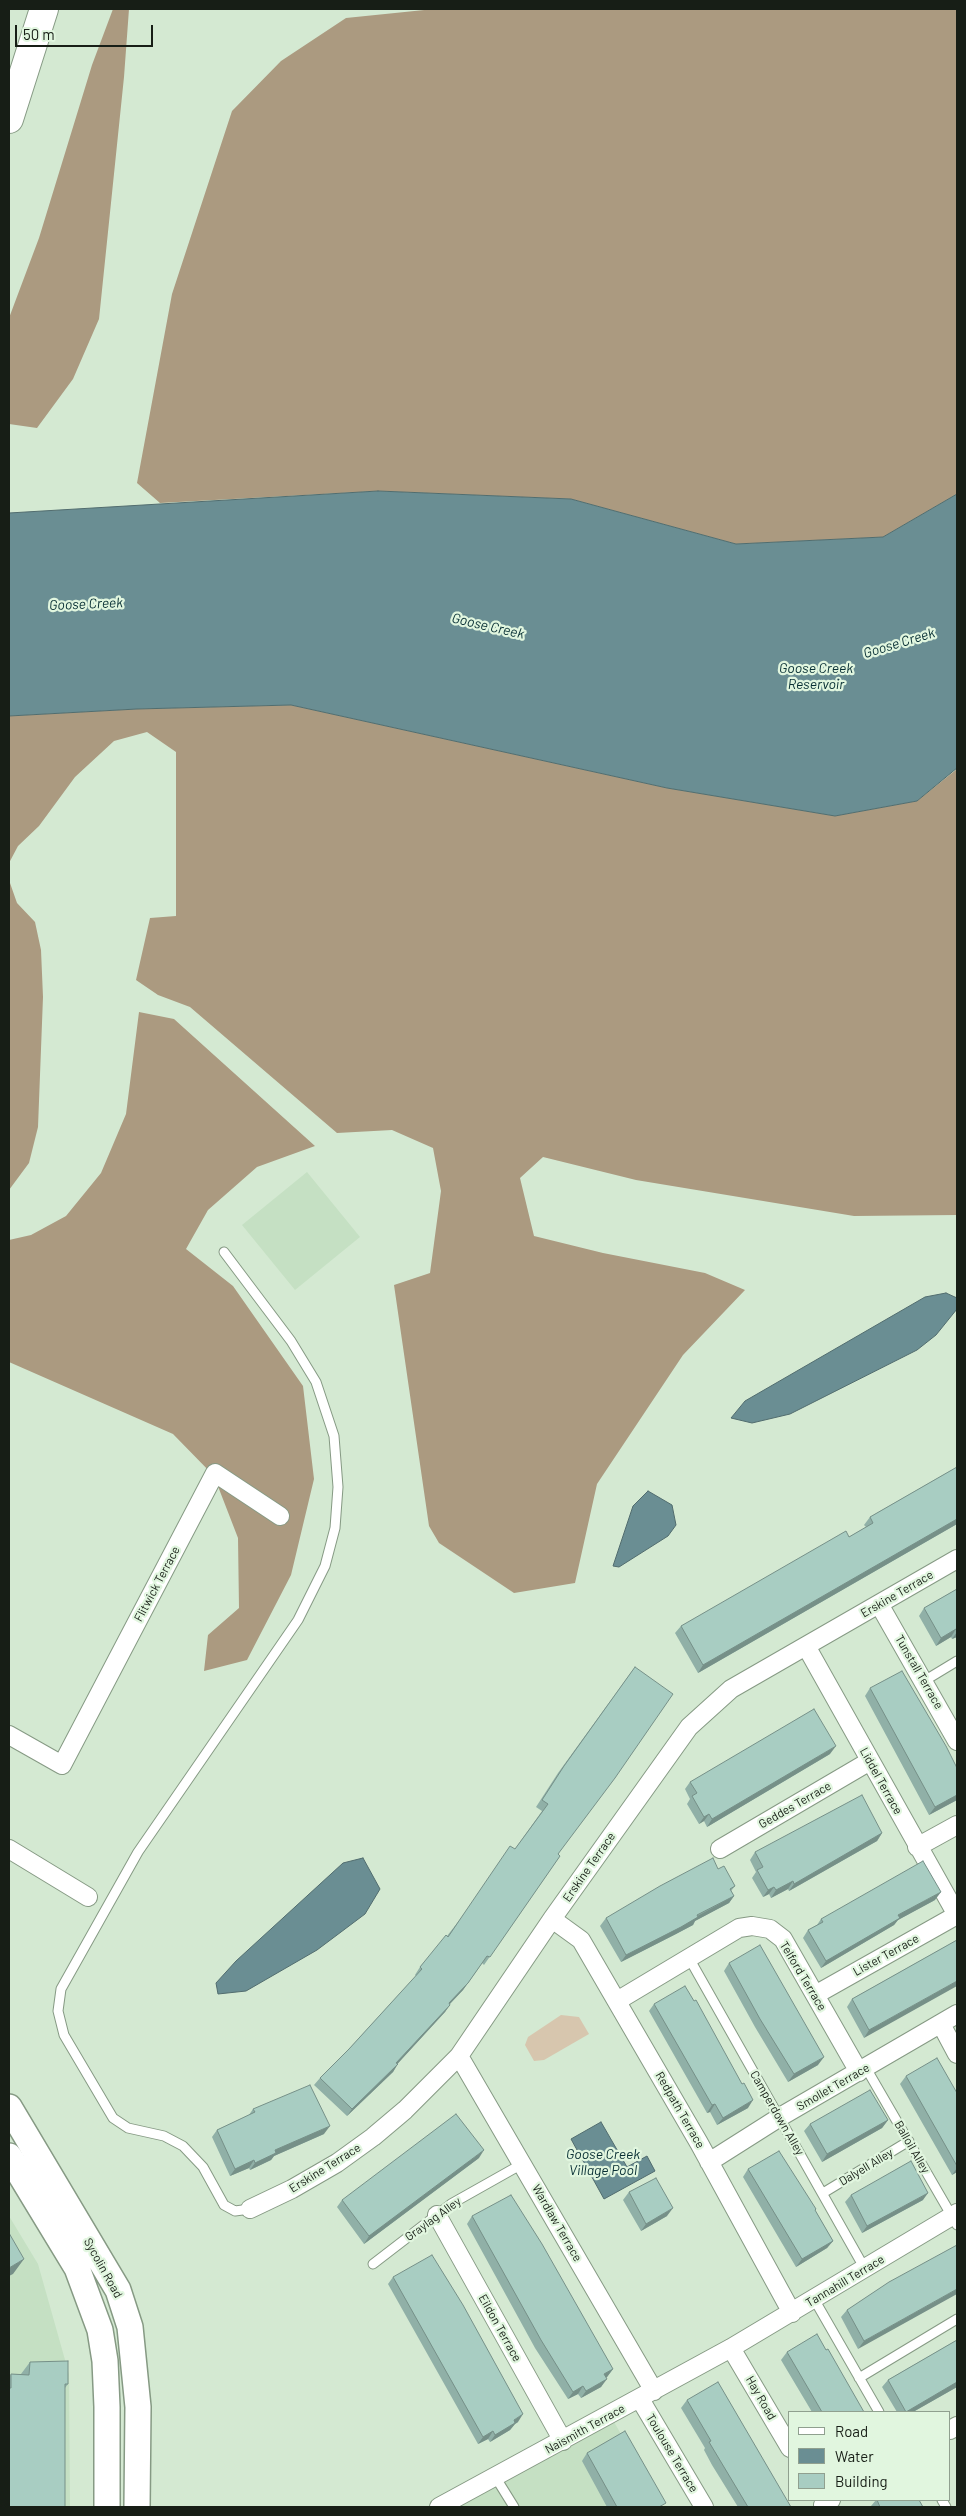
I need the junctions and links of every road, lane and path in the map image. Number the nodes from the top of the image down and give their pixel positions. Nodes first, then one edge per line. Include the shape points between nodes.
1 (44, 9) edge
2 (9, 119) edge
3 (224, 1252) dead end
4 (280, 1516) dead end
5 (957, 1559) edge
6 (879, 1604) junction
7 (806, 1646) junction
8 (957, 1661) edge
9 (924, 1681) junction
10 (9, 1735) edge
11 (957, 1741) edge
12 (870, 1761) junction
13 (957, 1825) edge
14 (917, 1847) junction
15 (9, 1849) edge
16 (720, 1849) dead end
17 (88, 1897) dead end
18 (957, 1915) edge
19 (552, 1919) junction
20 (689, 1958) junction
21 (815, 1995) junction
22 (616, 2001) junction
23 (957, 2014) edge
24 (941, 2024) junction
25 (957, 2054) edge
26 (460, 2056) junction
27 (863, 2070) junction
28 (9, 2107) edge
29 (780, 2117) junction
30 (909, 2141) junction
31 (9, 2156) edge
32 (709, 2162) junction
33 (522, 2164) junction
34 (823, 2193) junction
35 (250, 2209) joint
36 (437, 2215) junction
37 (956, 2218) edge
38 (373, 2264) dead end
39 (865, 2269) junction
40 (814, 2300) junction
41 (792, 2313) junction
42 (957, 2319) edge
43 (731, 2348) junction
44 (859, 2378) junction
45 (647, 2395) junction
46 (878, 2411) edge
47 (563, 2441) junction
48 (788, 2445) edge
49 (496, 2478) junction
50 (107, 2507) edge
51 (137, 2507) edge
52 (438, 2507) edge
53 (514, 2507) edge
54 (704, 2507) edge

1 - 2 highway
3 - 35 lane via 291,1340 316,1382 334,1436 338,1486 335,1528 325,1566 298,1620 138,1852 61,1989 58,2011 64,2035 113,2118 128,2128 164,2136 184,2146 203,2167 224,2205 235,2211
4 - 10 street, Flitwick Terrace via 216,1472 62,1765
5 - 6 street, Erskine Terrace
6 - 7 street, Erskine Terrace
6 - 9 street, Tunstall Terrace
7 - 12 street, Liddel Terrace
7 - 19 street, Erskine Terrace via 731,1689 688,1727
8 - 9 lane
9 - 11 street, Tunstall Terrace
12 - 14 street, Liddel Terrace
12 - 16 street, Geddes Terrace
13 - 14 street
14 - 18 street, Liddel Terrace
15 - 17 street
18 - 21 street, Lister Terrace
19 - 22 street, Redpath Terrace via 582,1940
19 - 26 street, Erskine Terrace
20 - 21 street, Telford Terrace via 739,1928 770,1929 783,1939
20 - 22 street, Telford Terrace
20 - 29 lane, Camperdown Alley
21 - 27 street, Telford Terrace
22 - 32 street, Redpath Terrace
23 - 24 street, Smollet Terrace
24 - 25 street
24 - 27 street, Smollet Terrace
26 - 33 street, Wardlaw Terrace
26 - 35 street, Erskine Terrace via 405,2110 366,2142 299,2185
27 - 29 street, Smollet Terrace
27 - 30 lane, Balloil Alley
28 - 51 main road, Sycolin Road via 118,2290 130,2327 137,2398
29 - 32 street, Smollet Terrace
29 - 34 lane, Camperdown Alley
30 - 34 lane, Dalyell Alley
30 - 37 lane, Balloil Alley
31 - 50 main road, Sycolin Road via 77,2268 100,2330 107,2407
32 - 41 street, Redpath Terrace
33 - 36 lane, Graylag Alley
33 - 45 street, Wardlaw Terrace
34 - 39 lane, Camperdown Alley
36 - 38 lane, Graylag Alley
36 - 47 street, Eildon Terrace
37 - 39 street, Tannahill Terrace
39 - 40 street, Tannahill Terrace
40 - 41 street, Tannahill Terrace
40 - 44 lane
41 - 43 street, Tannahill Terrace
42 - 44 lane
43 - 45 street, Naismith Terrace
43 - 48 street, Hay Road
44 - 46 lane
45 - 47 street, Naismith Terrace
45 - 54 street, Toulouse Terrace
47 - 49 street, Naismith Terrace
49 - 52 street, Naismith Terrace
49 - 53 lane

